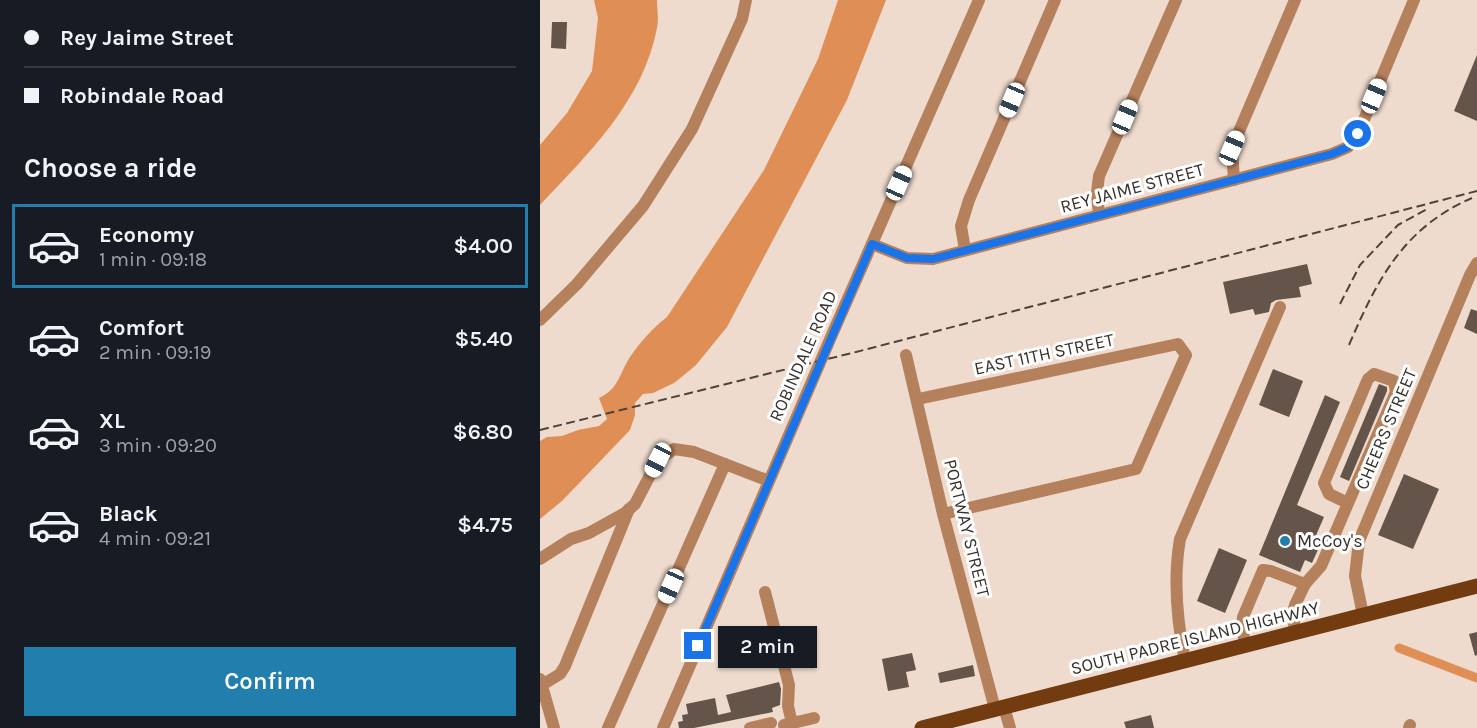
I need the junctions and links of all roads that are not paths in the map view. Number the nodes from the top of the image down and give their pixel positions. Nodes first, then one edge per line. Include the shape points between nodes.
1 (746, 0) edge
2 (979, 0) edge
3 (1055, 0) edge
4 (1176, 0) edge
5 (1295, 0) edge
6 (1414, 0) edge
7 (1234, 180) junction
8 (1099, 215) junction
9 (872, 244) junction
10 (965, 250) junction
11 (1477, 263) edge
12 (1280, 307) dead end
13 (540, 320) edge
14 (906, 355) dead end
15 (918, 399) junction
16 (725, 464) junction
17 (769, 481) junction
18 (1348, 503) junction
19 (629, 509) junction
20 (943, 514) junction
21 (540, 559) edge
22 (1305, 584) junction
23 (1477, 586) edge
24 (765, 592) dead end
25 (1363, 615) junction
26 (1295, 633) junction
27 (1245, 645) junction
28 (1185, 661) junction
29 (541, 681) edge
30 (999, 708) junction
31 (814, 718) dead end
32 (771, 723) dead end
33 (788, 725) edge
34 (554, 728) edge
35 (608, 728) edge
36 (663, 728) edge
37 (750, 728) edge
38 (922, 728) edge
39 (1010, 728) edge

1 - 13 street via 742,19 692,129 643,206 578,284
2 - 9 street, ROBINDALE ROAD
3 - 10 street via 969,200 961,225
4 - 8 street via 1099,176
5 - 7 street via 1232,148
6 - 7 street, REY JAIME STREET via 1358,134 1348,147
7 - 8 street, REY JAIME STREET
8 - 10 street, REY JAIME STREET
9 - 10 street, REY JAIME STREET via 907,258 933,259
9 - 17 street, ROBINDALE ROAD
11 - 25 street, CHEERS STREET via 1359,541 1355,576
12 - 28 street via 1180,539 1176,589
14 - 15 street, PORTWAY STREET
15 - 20 street, PORTWAY STREET
15 - 20 street, EAST 11TH STREET via 1178,344 1185,355 1136,469
16 - 17 street
16 - 19 street via 675,449 658,460
16 - 35 street
17 - 36 street, ROBINDALE ROAD
18 - 18 street via 1396,392 1394,381 1374,374 1368,379 1324,483 1329,494
18 - 22 street via 1321,566
19 - 21 street
19 - 29 street via 565,666 560,674
20 - 30 street, PORTWAY STREET
22 - 26 street via 1293,613
22 - 27 street via 1263,570 1243,617
23 - 25 main road, SOUTH PADRE ISLAND HIGHWAY
24 - 33 street via 789,685
25 - 26 main road, SOUTH PADRE ISLAND HIGHWAY
26 - 27 main road, SOUTH PADRE ISLAND HIGHWAY
27 - 28 main road, SOUTH PADRE ISLAND HIGHWAY
28 - 30 main road, SOUTH PADRE ISLAND HIGHWAY
29 - 34 street
30 - 38 main road, SOUTH PADRE ISLAND HIGHWAY
30 - 39 street, PORTWAY STREET
31 - 33 street
32 - 37 street

